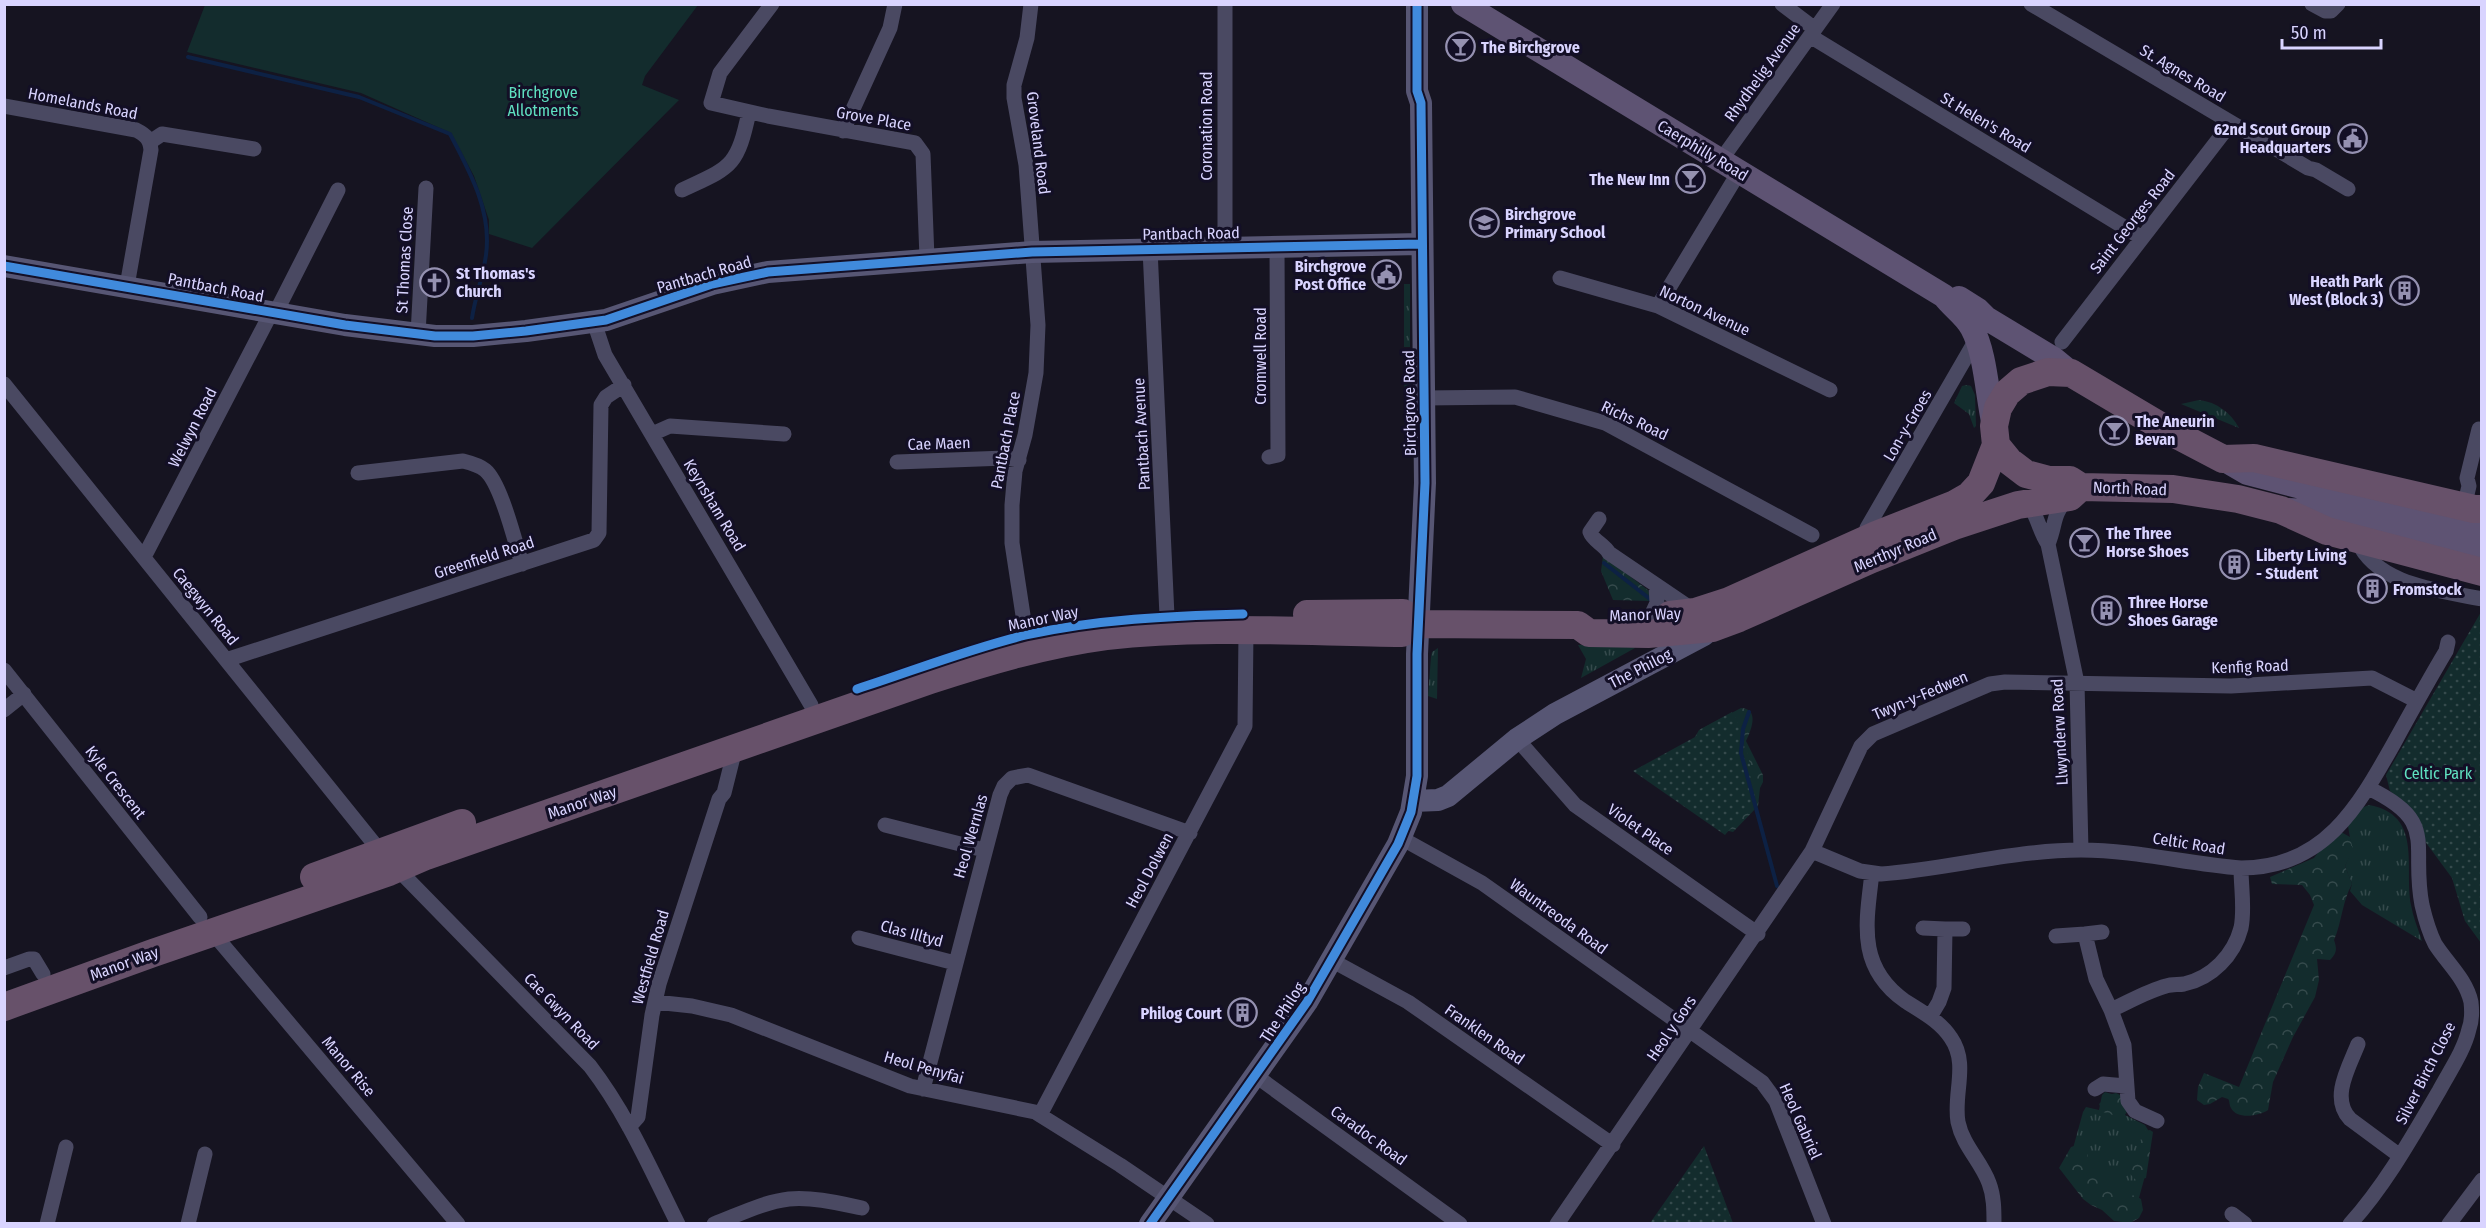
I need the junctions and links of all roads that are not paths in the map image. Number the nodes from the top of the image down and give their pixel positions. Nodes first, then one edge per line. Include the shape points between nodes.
1 (772, 4) edge
2 (895, 4) edge
3 (1031, 4) edge
4 (1225, 4) edge
5 (1417, 4) edge
6 (1432, 4) edge
7 (1462, 4) edge
8 (1782, 4) edge
9 (1833, 4) edge
10 (2031, 4) edge
11 (2312, 4) edge
12 (2338, 4) edge
13 (1813, 33) junction
14 (1421, 103) junction
15 (4, 106) edge
16 (749, 112) junction
17 (2231, 123) junction
18 (843, 131) junction
19 (150, 142) junction
20 (254, 149) dead end
21 (1730, 166) junction
22 (426, 188) dead end
23 (2348, 189) dead end
24 (338, 190) dead end
25 (682, 190) dead end
26 (2142, 238) junction
27 (1421, 244) junction
28 (1277, 247) junction
29 (1225, 248) junction
30 (1150, 249) junction
31 (1032, 252) junction
32 (927, 258) junction
33 (4, 266) edge
34 (1560, 278) dead end
35 (127, 286) junction
36 (1944, 296) junction
37 (1658, 306) junction
38 (273, 313) junction
39 (594, 322) junction
40 (418, 334) junction
41 (1977, 338) junction
42 (2062, 342) dead end
43 (2071, 373) junction
44 (1955, 379) junction
45 (1985, 382) junction
46 (4, 384) edge
47 (624, 385) junction
48 (1830, 390) dead end
49 (1424, 398) junction
50 (2479, 429) dead end
51 (652, 434) junction
52 (784, 434) dead end
53 (1995, 435) junction
54 (1269, 457) dead end
55 (2223, 459) junction
56 (1018, 460) junction
57 (897, 462) dead end
58 (357, 473) dead end
59 (2075, 492) junction
60 (1884, 500) junction
61 (2028, 503) junction
62 (2476, 515) edge
63 (1599, 519) dead end
64 (2352, 519) junction
65 (1903, 524) junction
66 (1867, 528) dead end
67 (1812, 535) dead end
68 (2048, 544) junction
69 (2481, 552) edge
70 (144, 557) junction
71 (522, 564) junction
72 (2481, 572) edge
73 (1656, 586) junction
74 (2481, 599) edge
75 (1707, 615) junction
76 (1167, 616) junction
77 (1652, 616) junction
78 (1419, 624) junction
79 (1578, 625) junction
80 (1246, 631) junction
81 (1026, 635) junction
82 (2448, 642) dead end
83 (226, 660) junction
84 (4, 670) edge
85 (2077, 683) junction
86 (24, 694) junction
87 (2417, 701) junction
88 (811, 705) junction
89 (4, 710) edge
90 (1518, 739) junction
91 (735, 749) junction
92 (701, 761) junction
93 (2368, 788) junction
94 (719, 799) junction
95 (1413, 801) junction
96 (885, 825) dead end
97 (1190, 833) junction
98 (1401, 838) junction
99 (984, 850) junction
100 (2081, 850) junction
101 (1812, 851) junction
102 (389, 860) junction
103 (2241, 868) junction
104 (1872, 873) junction
105 (206, 925) junction
106 (1923, 928) dead end
107 (1946, 929) junction
108 (1963, 929) dead end
109 (2102, 932) dead end
110 (1758, 934) junction
111 (2085, 934) junction
112 (2056, 936) dead end
113 (859, 938) dead end
114 (1331, 960) junction
115 (955, 963) junction
116 (4, 968) edge
117 (43, 974) junction
118 (4, 989) edge
119 (655, 1002) junction
120 (4, 1007) edge
121 (2111, 1010) junction
122 (1930, 1017) junction
123 (1690, 1031) junction
124 (2358, 1044) dead end
125 (1256, 1076) junction
126 (2126, 1086) junction
127 (922, 1089) junction
128 (2096, 1089) dead end
129 (1040, 1115) junction
130 (2157, 1121) dead end
131 (629, 1127) junction
132 (1613, 1145) junction
133 (66, 1147) dead end
134 (205, 1154) dead end
135 (2400, 1156) junction
136 (2481, 1180) edge
137 (1168, 1198) junction
138 (862, 1208) dead end
139 (2232, 1214) dead end
140 (47, 1224) edge
141 (188, 1224) edge
142 (458, 1224) edge
143 (678, 1224) edge
144 (714, 1224) edge
145 (1150, 1224) edge
146 (1207, 1224) edge
147 (1460, 1224) edge
148 (1557, 1224) edge
149 (1824, 1224) edge
150 (1994, 1224) edge
151 (2245, 1224) edge
152 (2350, 1224) edge
153 (2449, 1224) edge

1 - 16 street, Grove Place via 720,72 711,103
2 - 18 street via 890,28
3 - 31 street, Groveland Road via 1014,91 1026,165
4 - 29 street, Coronation Road
5 - 14 street, Birchgrove Road via 1417,91
6 - 14 street, Birchgrove Road
7 - 21 main road, Caerphilly Road
8 - 13 street, St Helen's Road
9 - 13 street, Rhydhelig Avenue
10 - 17 street, St. Agnes Road
11 - 12 street via 2331,11
13 - 21 street, Rhydhelig Avenue
13 - 26 street, St Helen's Road
14 - 27 street, Birchgrove Road
15 - 19 street, Homelands Road via 136,130
16 - 18 street, Grove Place
16 - 25 street via 732,162
17 - 23 street, St. Agnes Road
17 - 26 street, Saint Georges Road
18 - 32 street, Grove Place via 915,143 923,154
19 - 20 street, Homelands Road via 162,134
19 - 35 street, Homelands Road
21 - 36 main road, Caerphilly Road
21 - 37 street, Rhydhelig Avenue
22 - 40 street, St Thomas Close
24 - 38 street, Welwyn Road
26 - 42 street, Saint Georges Road
27 - 28 street, Pantbach Road
27 - 49 street, Birchgrove Road
28 - 29 street, Pantbach Road
28 - 54 street, Cromwell Road via 1278,454
29 - 30 street, Pantbach Road
30 - 31 street, Pantbach Road
30 - 76 street, Pantbach Avenue
31 - 32 street, Pantbach Road
31 - 56 street, Pantbach Place via 1038,351 1031,406
32 - 39 street, Pantbach Road via 754,274
33 - 35 street, Pantbach Road
34 - 37 street, Norton Avenue
35 - 38 street, Pantbach Road
36 - 41 main road, Caerphilly Road via 1967,320
36 - 43 main road, Caerphilly Road via 1958,297
37 - 48 street, Norton Avenue
38 - 40 street, Pantbach Road
38 - 70 street, Welwyn Road
39 - 40 street, Pantbach Road via 477,336
39 - 47 street, Keynsham Road via 606,355
41 - 44 street, Lon-y-Groes
41 - 45 main road, Caerphilly Road
43 - 53 highway via 2048,372 2021,381 2001,401
43 - 55 highway via 2162,428
44 - 45 street via 1971,376
44 - 60 street, Lon-y-Groes
45 - 53 main road, Caerphilly Road
46 - 70 street, Caegwyn Road
47 - 51 street, Keynsham Road
47 - 71 street, Greenfield Road via 601,405 597,536
49 - 67 street, Richs Road via 1515,397 1605,423
49 - 78 street, Birchgrove Road
50 - 62 street via 2467,478
51 - 52 street via 670,426
51 - 88 street, Keynsham Road
53 - 59 highway, North Road via 2009,461 2026,474 2070,480
53 - 65 highway, Merthyr Road via 1984,478 1969,496
55 - 62 highway via 2254,458
55 - 64 main road
56 - 57 street, Cae Maen
56 - 81 street, Pantbach Place via 1011,536
58 - 71 street via 463,461 479,466 491,476 498,490
59 - 61 highway, Merthyr Road
59 - 64 highway, North Road via 2144,488 2197,492 2281,510 2327,531
59 - 68 street, Llwynderw Road via 2055,513
60 - 65 street via 1890,515
60 - 66 street, Lon-y-Groes
61 - 68 street, Llwynderw Road
61 - 75 highway, Merthyr Road via 1954,526 1739,618
62 - 64 main road
63 - 73 street via 1591,536
64 - 69 main road
64 - 72 highway, North Road
64 - 74 street via 2362,550 2403,581
65 - 75 highway, Merthyr Road
68 - 85 street, Llwynderw Road
70 - 83 street, Caegwyn Road
71 - 83 street, Greenfield Road
73 - 75 street
73 - 77 street via 1657,603
75 - 77 highway, Manor Way
75 - 79 highway, Manor Way via 1648,634 1589,633
75 - 90 street, The Philog via 1704,635 1579,700
76 - 78 highway, Manor Way via 1402,613
76 - 81 highway, Manor Way via 1100,622
77 - 79 highway, Manor Way via 1591,616
78 - 79 highway, Manor Way
78 - 80 highway, Manor Way via 1402,633
78 - 95 street, Birchgrove Road via 1417,776
80 - 91 highway, Manor Way via 1107,636 1044,648 969,668
80 - 97 street, Heol Dolwen via 1245,726
81 - 88 highway, Manor Way
82 - 87 street, Celtic Road
83 - 102 street, Caegwyn Road
84 - 86 street, Kyle Crescent
85 - 87 street, Kenfig Road via 2230,686 2372,678
85 - 100 street, Llwynderw Road
85 - 101 street, Twyn-y-Fedwen via 1996,682 1873,734 1861,746
86 - 89 street
86 - 105 street, Kyle Crescent
87 - 93 street, Celtic Road
88 - 102 highway, Manor Way
90 - 95 street, The Philog via 1448,796 1437,801
90 - 110 street, Violet Place via 1575,805
91 - 92 highway, Manor Way
91 - 94 street, Westfield Road
92 - 94 street, Westfield Road via 718,778
92 - 102 highway, Manor Way via 426,856
93 - 103 street, Celtic Road via 2339,826 2312,849 2283,863
93 - 135 street, Silver Birch Close via 2395,801 2409,814 2419,841 2421,896 2428,927 2471,1002 2469,1031 2462,1047
94 - 119 street, Westfield Road
95 - 98 street, The Philog
96 - 99 street
97 - 99 street, Heol Wernlas via 1039,778 1021,775 1004,786
97 - 129 street, Heol Dolwen
98 - 114 street, The Philog
98 - 123 street, Wauntreoda Road via 1482,883
99 - 115 street, Heol Wernlas
100 - 103 street, Celtic Road via 2142,853
100 - 104 street, Celtic Road
101 - 104 street, Celtic Road
101 - 110 street, Heol y Gors
102 - 105 highway, Manor Way
102 - 131 street, Cae Gwyn Road via 576,1050 603,1083
103 - 121 street via 2241,928 2222,963 2201,978 2167,986
104 - 122 street via 1866,934 1872,962 1897,995
105 - 117 highway, Manor Way
105 - 120 highway, Manor Way
105 - 142 street, Manor Rise
106 - 107 street
107 - 108 street
107 - 122 street via 1944,988
109 - 111 street
110 - 123 street, Heol y Gors
111 - 112 street
111 - 121 street via 2096,979
113 - 115 street, Clas Illtyd
114 - 125 street, The Philog
114 - 132 street, Franklen Road via 1407,1002
115 - 127 street, Heol Wernlas
116 - 117 street via 29,959 38,963
117 - 118 highway, Manor Way
119 - 127 street, Heol Penyfai via 731,1015
119 - 131 street, Westfield Road via 638,1118
121 - 126 street via 2124,1045
122 - 150 street via 1945,1029 1957,1048 1961,1073 1958,1120 1967,1146 1989,1182
123 - 132 street, Heol y Gors
123 - 149 street, Heol Gabriel via 1769,1090
124 - 135 street via 2341,1091 2345,1114
125 - 137 street, The Philog
125 - 147 street, Caradoc Road
126 - 128 street via 2103,1084
126 - 130 street via 2131,1107
127 - 129 street, Heol Penyfai
129 - 137 street, Heol Penyfai
131 - 143 street, Cae Gwyn Road
132 - 148 street, Heol y Gors
133 - 140 street
134 - 141 street
135 - 152 street, Silver Birch Close
136 - 153 street
137 - 145 street, The Philog
137 - 146 street, Heol Penyfai
138 - 144 street via 816,1199 788,1199
139 - 151 street

